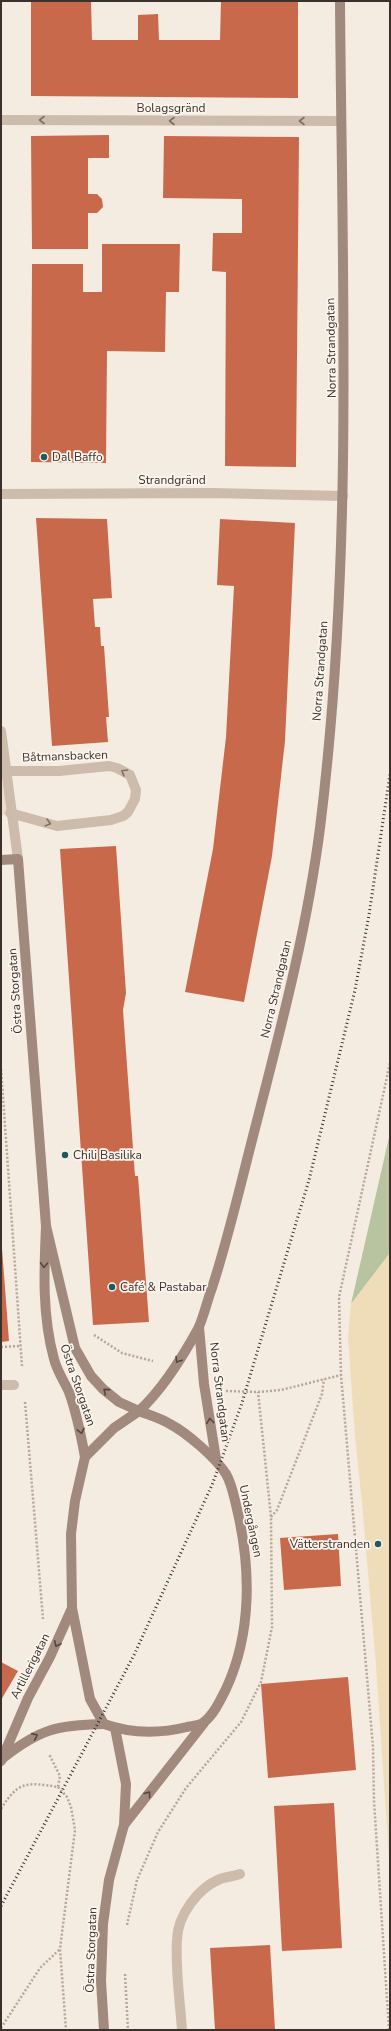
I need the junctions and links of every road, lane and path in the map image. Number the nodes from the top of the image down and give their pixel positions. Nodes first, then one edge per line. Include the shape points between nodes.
1 (340, 1) edge
2 (1, 120) edge
3 (341, 121) junction
4 (1, 494) edge
5 (343, 496) junction
6 (1, 731) edge
7 (6, 771) junction
8 (10, 813) junction
9 (18, 858) junction
10 (1, 860) edge
11 (390, 1063) edge
12 (1, 1069) edge
13 (46, 1226) junction
14 (199, 1327) junction
15 (20, 1346) junction
16 (1, 1347) edge
17 (22, 1370) dead end
18 (341, 1375) junction
19 (324, 1379) junction
20 (1, 1385) edge
21 (14, 1385) dead end
22 (258, 1392) dead end
23 (25, 1401) dead end
24 (139, 1412) junction
25 (85, 1457) junction
26 (216, 1460) junction
27 (271, 1517) dead end
28 (72, 1608) junction
29 (43, 1621) dead end
30 (204, 1723) junction
31 (104, 1724) junction
32 (115, 1728) junction
33 (48, 1749) dead end
34 (2, 1759) edge
35 (58, 1787) junction
36 (1, 1809) edge
37 (124, 1825) junction
38 (240, 1874) dead end
39 (60, 1949) junction
40 (1, 2028) edge
41 (66, 2030) edge
42 (104, 2030) edge
43 (182, 2030) edge
44 (389, 2030) edge

1 - 3 street, Norra Strandgatan
3 -> 2 street, Bolagsgränd
3 - 5 street, Norra Strandgatan via 345,385
4 - 5 street, Strandgränd via 211,493
5 - 14 street, Norra Strandgatan via 334,673 320,830 311,885 278,1041 223,1253
6 - 7 street, Östra Storgatan
7 - 8 street, Östra Storgatan
8 -> 7 street, Båtmansbacken via 57,826 111,820 128,812 135,799 136,790 130,775 109,766 59,771
8 - 9 street, Östra Storgatan
9 - 10 street
9 - 13 street, Östra Storgatan
11 - 18 path via 339,1297
12 - 15 path
24 -> 13 street, Östra Storgatan via 119,1402 103,1389 91,1376 75,1348
13 -> 25 street, Östra Storgatan via 43,1288 48,1334 54,1361 69,1392 78,1421
14 -> 24 street, Norra Strandgatan via 155,1396
26 -> 14 street, Norra Strandgatan via 204,1384
15 - 16 path
15 - 17 path
18 - 19 path
18 - 44 path via 373,1747 374,1801
19 - 22 path via 304,1385
19 - 27 path via 322,1394 277,1510
20 - 21 street
23 - 29 path
24 - 25 street via 114,1428
24 - 26 street, Undergången via 171,1424
25 - 28 street via 71,1534
26 - 30 street, Undergången via 232,1489 240,1520 246,1558 247,1598 238,1662 219,1704
28 - 31 street via 90,1699
28 -> 34 street, Artillerigatan via 28,1698
30 - 32 street via 150,1733
37 -> 30 street, Östra Storgatan
31 - 32 street
34 -> 31 street, Artillerigatan via 27,1739 48,1730 80,1724
32 - 37 street, Östra Storgatan via 126,1784
33 - 35 path via 60,1776
35 - 36 path via 30,1783 19,1787 9,1796
35 - 39 path via 67,1797 71,1807 75,1830
37 - 42 street, Östra Storgatan via 109,1880 103,1924 101,1981
38 - 43 street via 220,1879 201,1892 184,1915 177,1938
39 - 40 path via 40,1968
39 - 41 path

